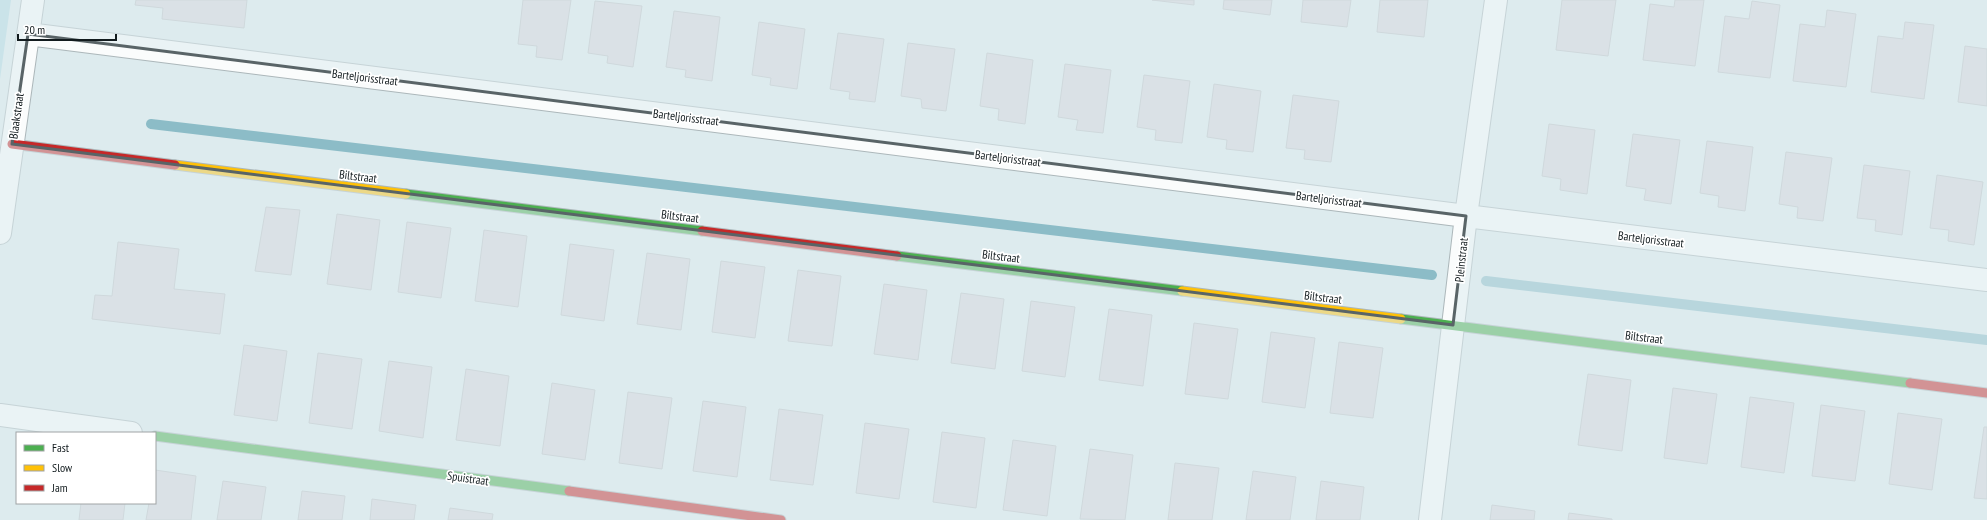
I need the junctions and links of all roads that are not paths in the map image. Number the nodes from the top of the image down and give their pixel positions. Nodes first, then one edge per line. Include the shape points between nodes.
1 (33, 0) edge
2 (1496, 0) edge
3 (28, 34) junction
4 (12, 144) junction
5 (1466, 216) junction
6 (0, 233) edge
7 (1987, 280) edge
8 (1454, 325) junction
9 (1987, 393) edge
10 (0, 416) edge
11 (123, 432) edge
12 (156, 436) edge
13 (781, 520) edge
14 (1430, 520) edge

1 - 3 street, Blaakstraat
2 - 5 street, Pleinstraat
3 - 4 street, Blaakstraat
3 - 5 street, Barteljorisstraat
4 - 6 street, Blaakstraat
4 - 8 street, Biltstraat
5 - 7 street, Barteljorisstraat
5 - 8 street, Pleinstraat
8 - 9 street, Biltstraat
8 - 14 street, Pleinstraat
10 - 11 street
12 - 13 street, Spuistraat

